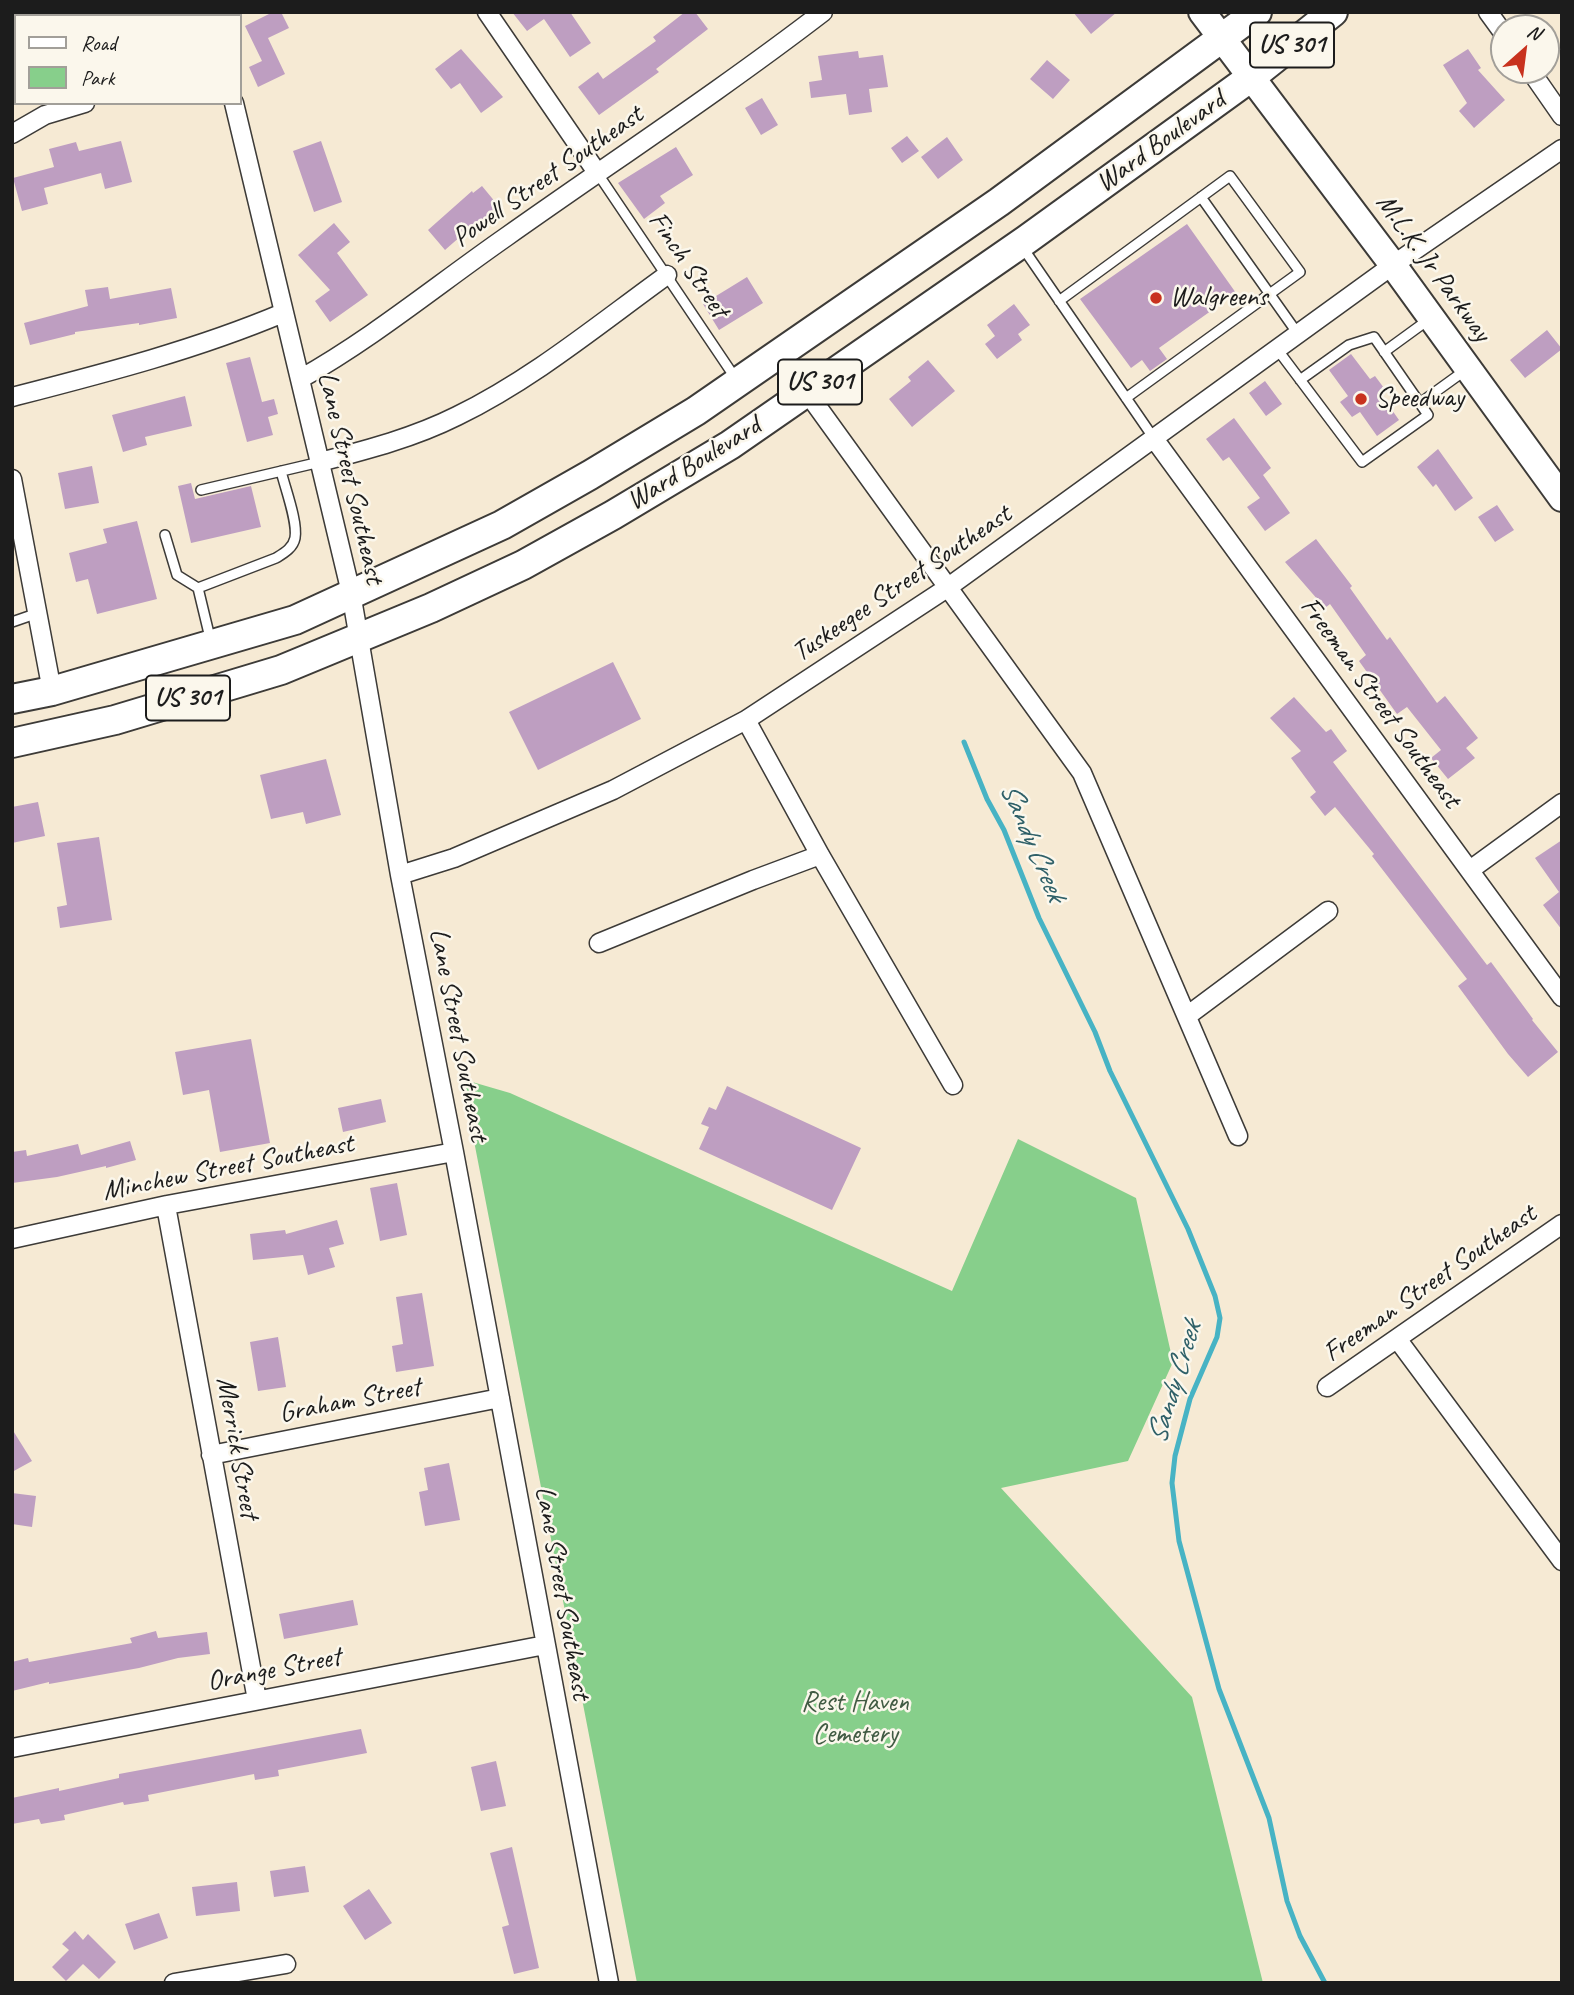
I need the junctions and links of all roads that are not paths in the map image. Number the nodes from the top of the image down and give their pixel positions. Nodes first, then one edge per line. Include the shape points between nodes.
1 (487, 12) edge
2 (823, 12) edge
3 (1202, 12) edge
4 (1257, 12) edge
5 (1333, 12) edge
6 (1222, 39) junction
7 (1250, 78) junction
8 (1540, 84) edge
9 (72, 105) edge
10 (234, 105) edge
11 (45, 109) edge
12 (1562, 116) edge
13 (12, 134) edge
14 (1562, 149) edge
15 (598, 174) junction
16 (1201, 197) junction
17 (1020, 244) junction
18 (1392, 265) junction
19 (667, 275) junction
20 (1270, 294) junction
21 (1059, 301) junction
22 (284, 313) junction
23 (1431, 318) junction
24 (1298, 334) junction
25 (1277, 349) junction
26 (1384, 352) junction
27 (1467, 368) junction
28 (300, 379) junction
29 (1300, 380) junction
30 (738, 382) junction
31 (807, 391) junction
32 (12, 397) edge
33 (1126, 398) junction
34 (1420, 403) junction
35 (1155, 440) junction
36 (320, 462) junction
37 (281, 471) junction
38 (12, 479) edge
39 (201, 490) dead end
40 (1562, 498) edge
41 (165, 535) dead end
42 (198, 588) junction
43 (947, 588) junction
44 (351, 593) junction
45 (38, 613) junction
46 (12, 622) edge
47 (359, 637) junction
48 (211, 645) junction
49 (52, 691) junction
50 (12, 699) edge
51 (746, 720) junction
52 (12, 743) edge
53 (1562, 803) edge
54 (820, 855) junction
55 (1470, 870) junction
56 (400, 875) junction
57 (1328, 911) dead end
58 (599, 943) dead end
59 (1562, 997) edge
60 (1187, 1016) junction
61 (953, 1085) dead end
62 (1238, 1136) dead end
63 (454, 1152) junction
64 (166, 1206) junction
65 (1562, 1224) edge
66 (12, 1239) edge
67 (1398, 1340) junction
68 (1327, 1387) dead end
69 (500, 1398) junction
70 (211, 1455) junction
71 (1562, 1561) edge
72 (545, 1645) junction
73 (257, 1700) junction
74 (12, 1748) edge
75 (286, 1964) dead end
76 (174, 1983) edge
77 (609, 1983) edge

1 - 15 street
2 - 15 street, Powell Street Southeast
3 - 6 main road, M.L.K. Jr Parkway
4 - 6 highway, US 301
5 - 7 highway, Ward Boulevard / US 301
6 - 7 main road, M.L.K. Jr Parkway
6 - 30 highway, Ward Boulevard / US 301 via 976,218
7 - 17 highway, Ward Boulevard / US 301
7 - 18 main road, M.L.K. Jr Parkway
8 - 12 street
9 - 11 street
10 - 22 street, Lane Street Southeast
11 - 13 street
14 - 18 street, Tuskeegee Street Southeast
15 - 19 lane, Finch Street
15 - 28 street, Powell Street Southeast
16 - 20 lane
16 - 20 lane via 1230,176 1300,272
16 - 21 lane
17 - 21 lane
17 - 31 highway, Ward Boulevard / US 301
18 - 23 main road, M.L.K. Jr Parkway
18 - 24 street, Tuskeegee Street Southeast
19 - 30 lane, Finch Street
19 - 36 street via 511,387 456,417 397,442
20 - 24 lane
20 - 33 lane
21 - 33 lane
22 - 28 street, Lane Street Southeast
22 - 32 street via 158,359
23 - 26 lane
23 - 27 main road, M.L.K. Jr Parkway
24 - 25 street, Tuskeegee Street Southeast
25 - 29 lane
25 - 35 street, Tuskeegee Street Southeast
26 - 29 lane via 1374,337 1349,345
26 - 34 lane
27 - 34 lane
27 - 40 main road, M.L.K. Jr Parkway
28 - 36 street, Lane Street Southeast
29 - 34 lane via 1362,461 1428,415
30 - 44 highway, Ward Boulevard / US 301 via 502,525
31 - 43 street
31 - 47 highway, Ward Boulevard / US 301 via 730,445 523,565
33 - 35 lane
35 - 43 street, Tuskeegee Street Southeast
35 - 55 street, Freeman Street Southeast
36 - 37 lane
36 - 44 street, Lane Street Southeast
37 - 39 lane
37 - 42 lane via 295,538 288,552
38 - 45 street
41 - 42 lane via 177,575
42 - 48 lane
43 - 51 street, Tuskeegee Street Southeast
43 - 60 street via 1083,772
44 - 47 street, Lane Street Southeast
44 - 48 highway, Ward Boulevard / US 301 via 295,620
45 - 46 lane
45 - 49 street
47 - 52 highway, Ward Boulevard / US 301 via 268,674 115,720
47 - 56 street, Lane Street Southeast
48 - 49 highway, Ward Boulevard / US 301
49 - 50 highway, Ward Boulevard / US 301
51 - 54 street
51 - 56 street, Tuskeegee Street Southeast via 613,790 454,858
53 - 55 street
54 - 58 street
54 - 61 street
55 - 59 street, Freeman Street Southeast
56 - 63 street, Lane Street Southeast
57 - 60 street
60 - 62 street
63 - 64 street, Minchew Street Southeast
63 - 69 street, Lane Street Southeast
64 - 66 street, Minchew Street Southeast
64 - 70 street, Merrick Street
65 - 67 street, Freeman Street Southeast
67 - 68 street, Freeman Street Southeast
67 - 71 street
69 - 70 street, Graham Street
69 - 72 street, Lane Street Southeast
70 - 73 street, Merrick Street
72 - 73 street, Orange Street
72 - 77 street, Lane Street Southeast
73 - 74 street, Orange Street
75 - 76 street

